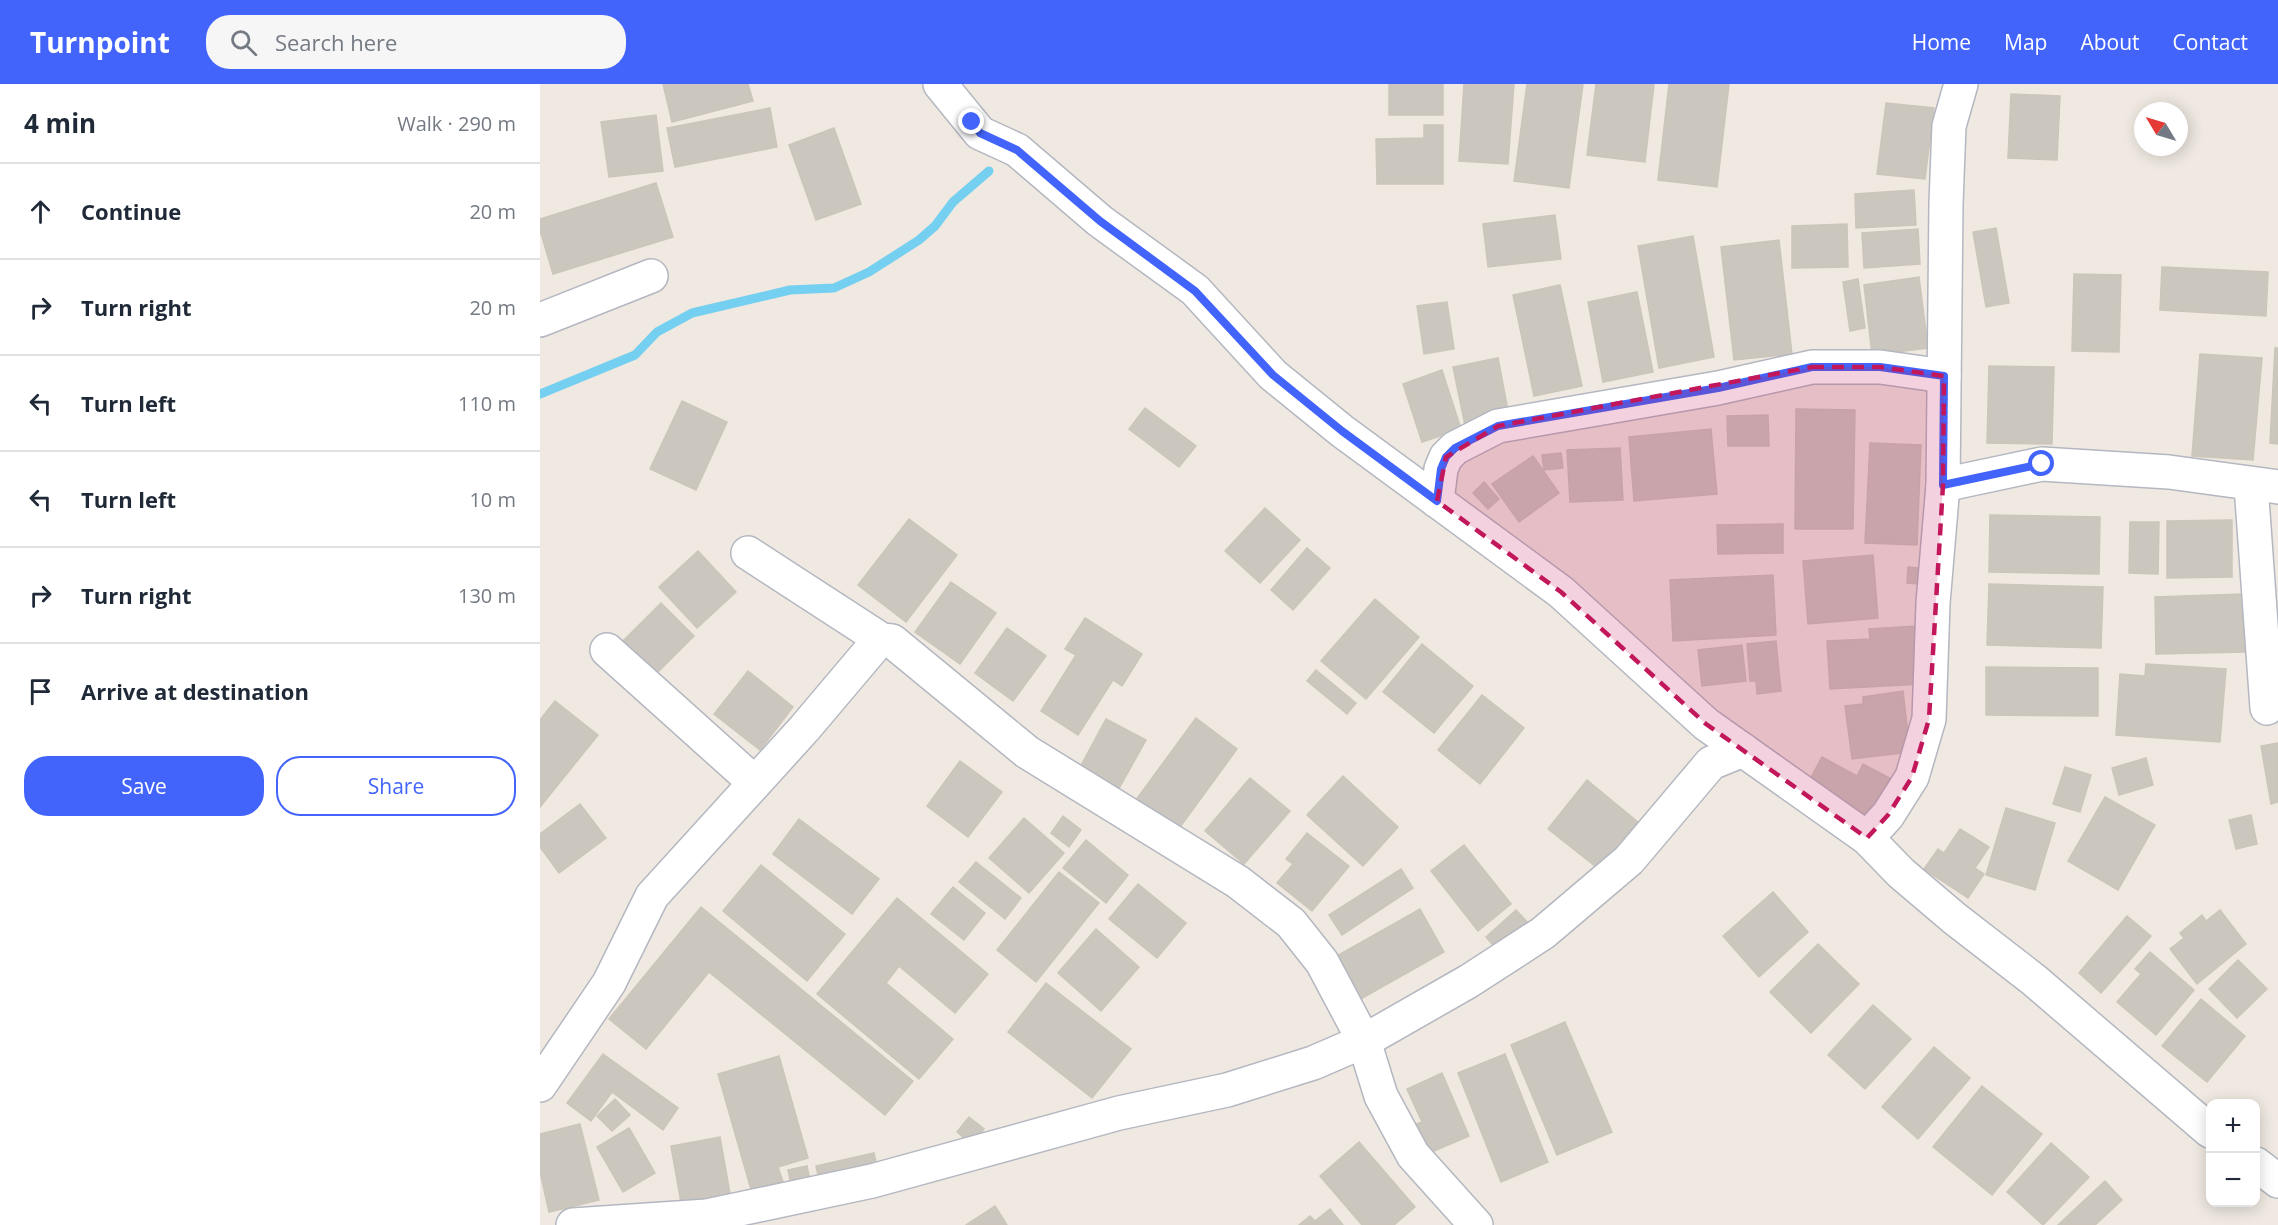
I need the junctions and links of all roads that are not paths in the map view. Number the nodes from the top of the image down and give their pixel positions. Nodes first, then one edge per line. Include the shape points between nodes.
1 (940, 84) edge
2 (1961, 84) edge
3 (651, 276) dead end
4 (540, 320) edge
5 (1944, 376) junction
6 (1943, 485) junction
7 (2265, 486) edge
8 (1437, 501) junction
9 (748, 553) dead end
10 (882, 640) junction
11 (607, 650) dead end
12 (2267, 708) dead end
13 (1706, 724) junction
14 (1743, 750) junction
15 (1711, 763) junction
16 (754, 782) junction
17 (1867, 838) junction
18 (1364, 1041) junction
19 (540, 1085) edge
20 (2206, 1127) edge
21 (2260, 1167) edge
22 (2278, 1181) edge
23 (707, 1221) edge
24 (573, 1225) edge
25 (1476, 1225) edge

1 - 8 street via 980,133 1017,150 1100,221 1195,291 1273,375
2 - 5 street via 1949,126
3 - 4 street
5 - 6 street
5 - 8 street via 1880,367 1812,367 1718,388 1498,426 1455,448 1446,457
6 - 7 street via 2042,464 2169,472
6 - 17 street via 1929,719 1912,777 1888,815
7 - 12 street
8 - 13 street via 1561,592
9 - 10 street
10 - 16 street
10 - 18 street via 892,641 1027,752 1238,882 1290,923 1322,962
11 - 16 street
13 - 14 street
13 - 15 street
14 - 15 street
14 - 17 street
15 - 18 street via 1629,860 1543,933
16 - 19 street via 652,896 609,983
17 - 20 street via 1945,911 2034,980
18 - 23 street via 1313,1063 1227,1090 1119,1113 872,1181
18 - 25 street via 1382,1096 1413,1155
21 - 22 street
23 - 24 street

